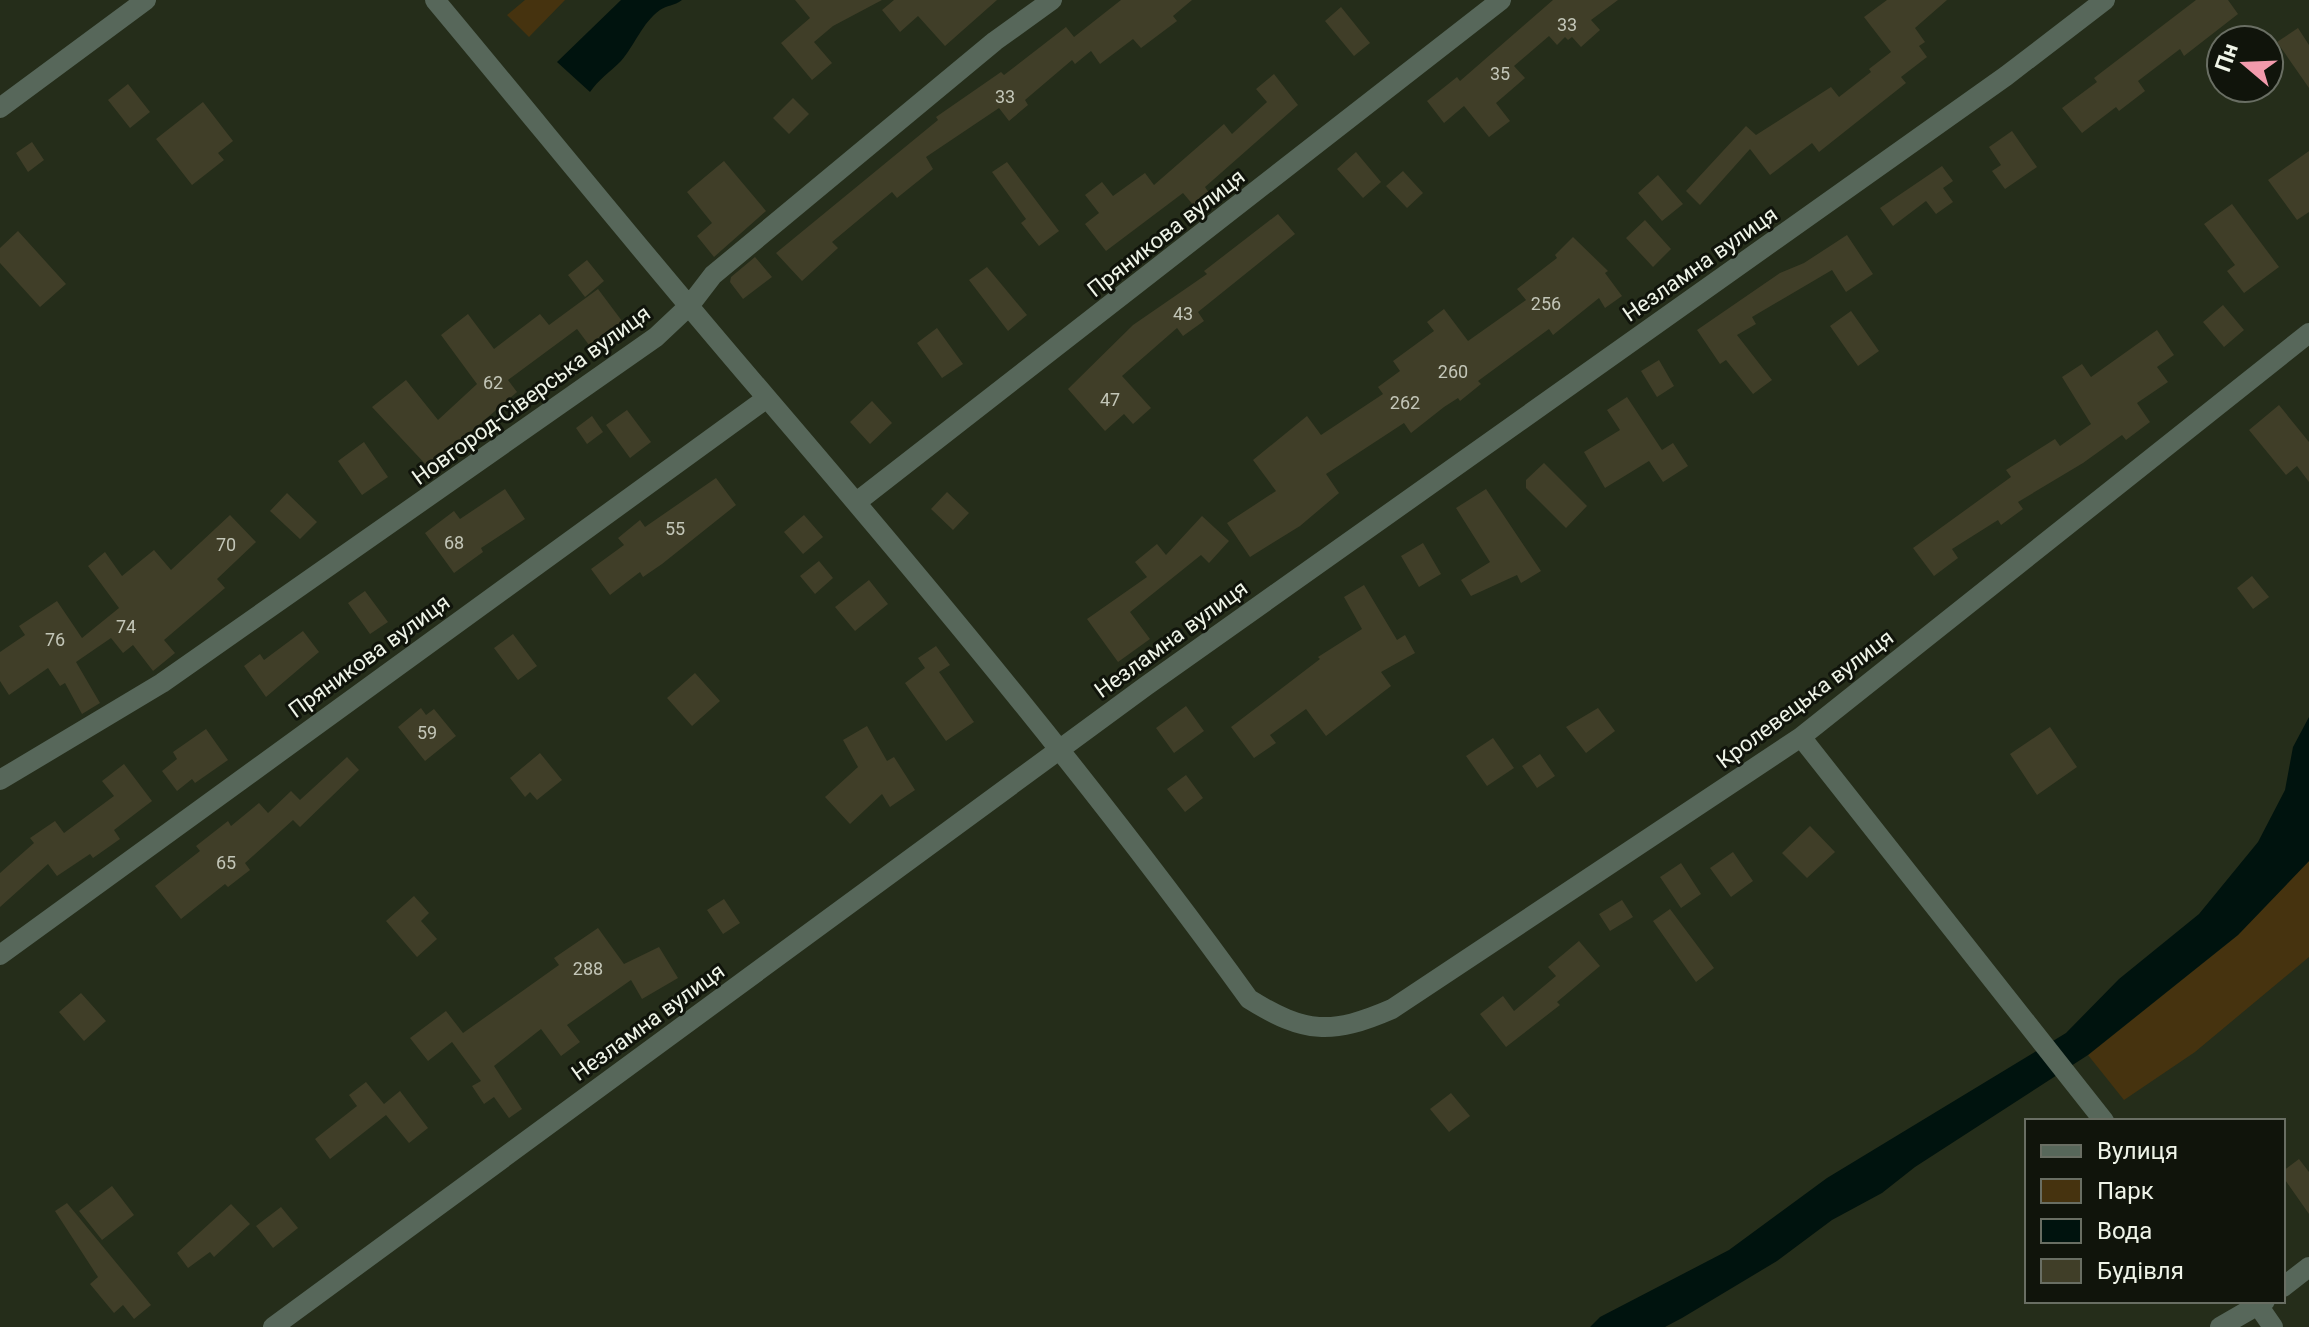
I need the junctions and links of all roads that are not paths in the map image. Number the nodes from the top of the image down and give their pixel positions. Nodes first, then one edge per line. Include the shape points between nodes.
1 (146, 0) edge
2 (435, 0) edge
3 (1052, 0) edge
4 (1501, 0) edge
5 (2105, 0) edge
6 (0, 108) edge
7 (690, 305) junction
8 (2309, 333) edge
9 (767, 398) junction
10 (858, 501) junction
11 (1801, 737) junction
12 (1058, 751) junction
13 (0, 780) edge
14 (0, 955) edge
15 (2102, 1119) edge
16 (2309, 1267) edge
17 (2285, 1285) edge
18 (2258, 1303) edge
19 (2261, 1303) edge
20 (273, 1327) edge
21 (2220, 1327) edge
22 (2273, 1327) edge

1 - 6 street
2 - 7 street
3 - 7 street, Новгород-Сіверська вулиця via 995,41 713,275
4 - 10 street, Пряникова вулиця
5 - 12 street, Незламна вулиця via 2006,76
7 - 9 street
7 - 13 street, Новгород-Сіверська вулиця via 644,346 162,683
8 - 11 street, Кролевецька вулиця
9 - 10 street
9 - 14 street, Пряникова вулиця
10 - 12 street
11 - 12 street, Кролевецька вулиця via 1392,1009 1357,1025 1319,1028 1282,1019 1249,999
11 - 15 street
12 - 20 street, Незламна вулиця
16 - 17 street
18 - 21 street
19 - 22 street

